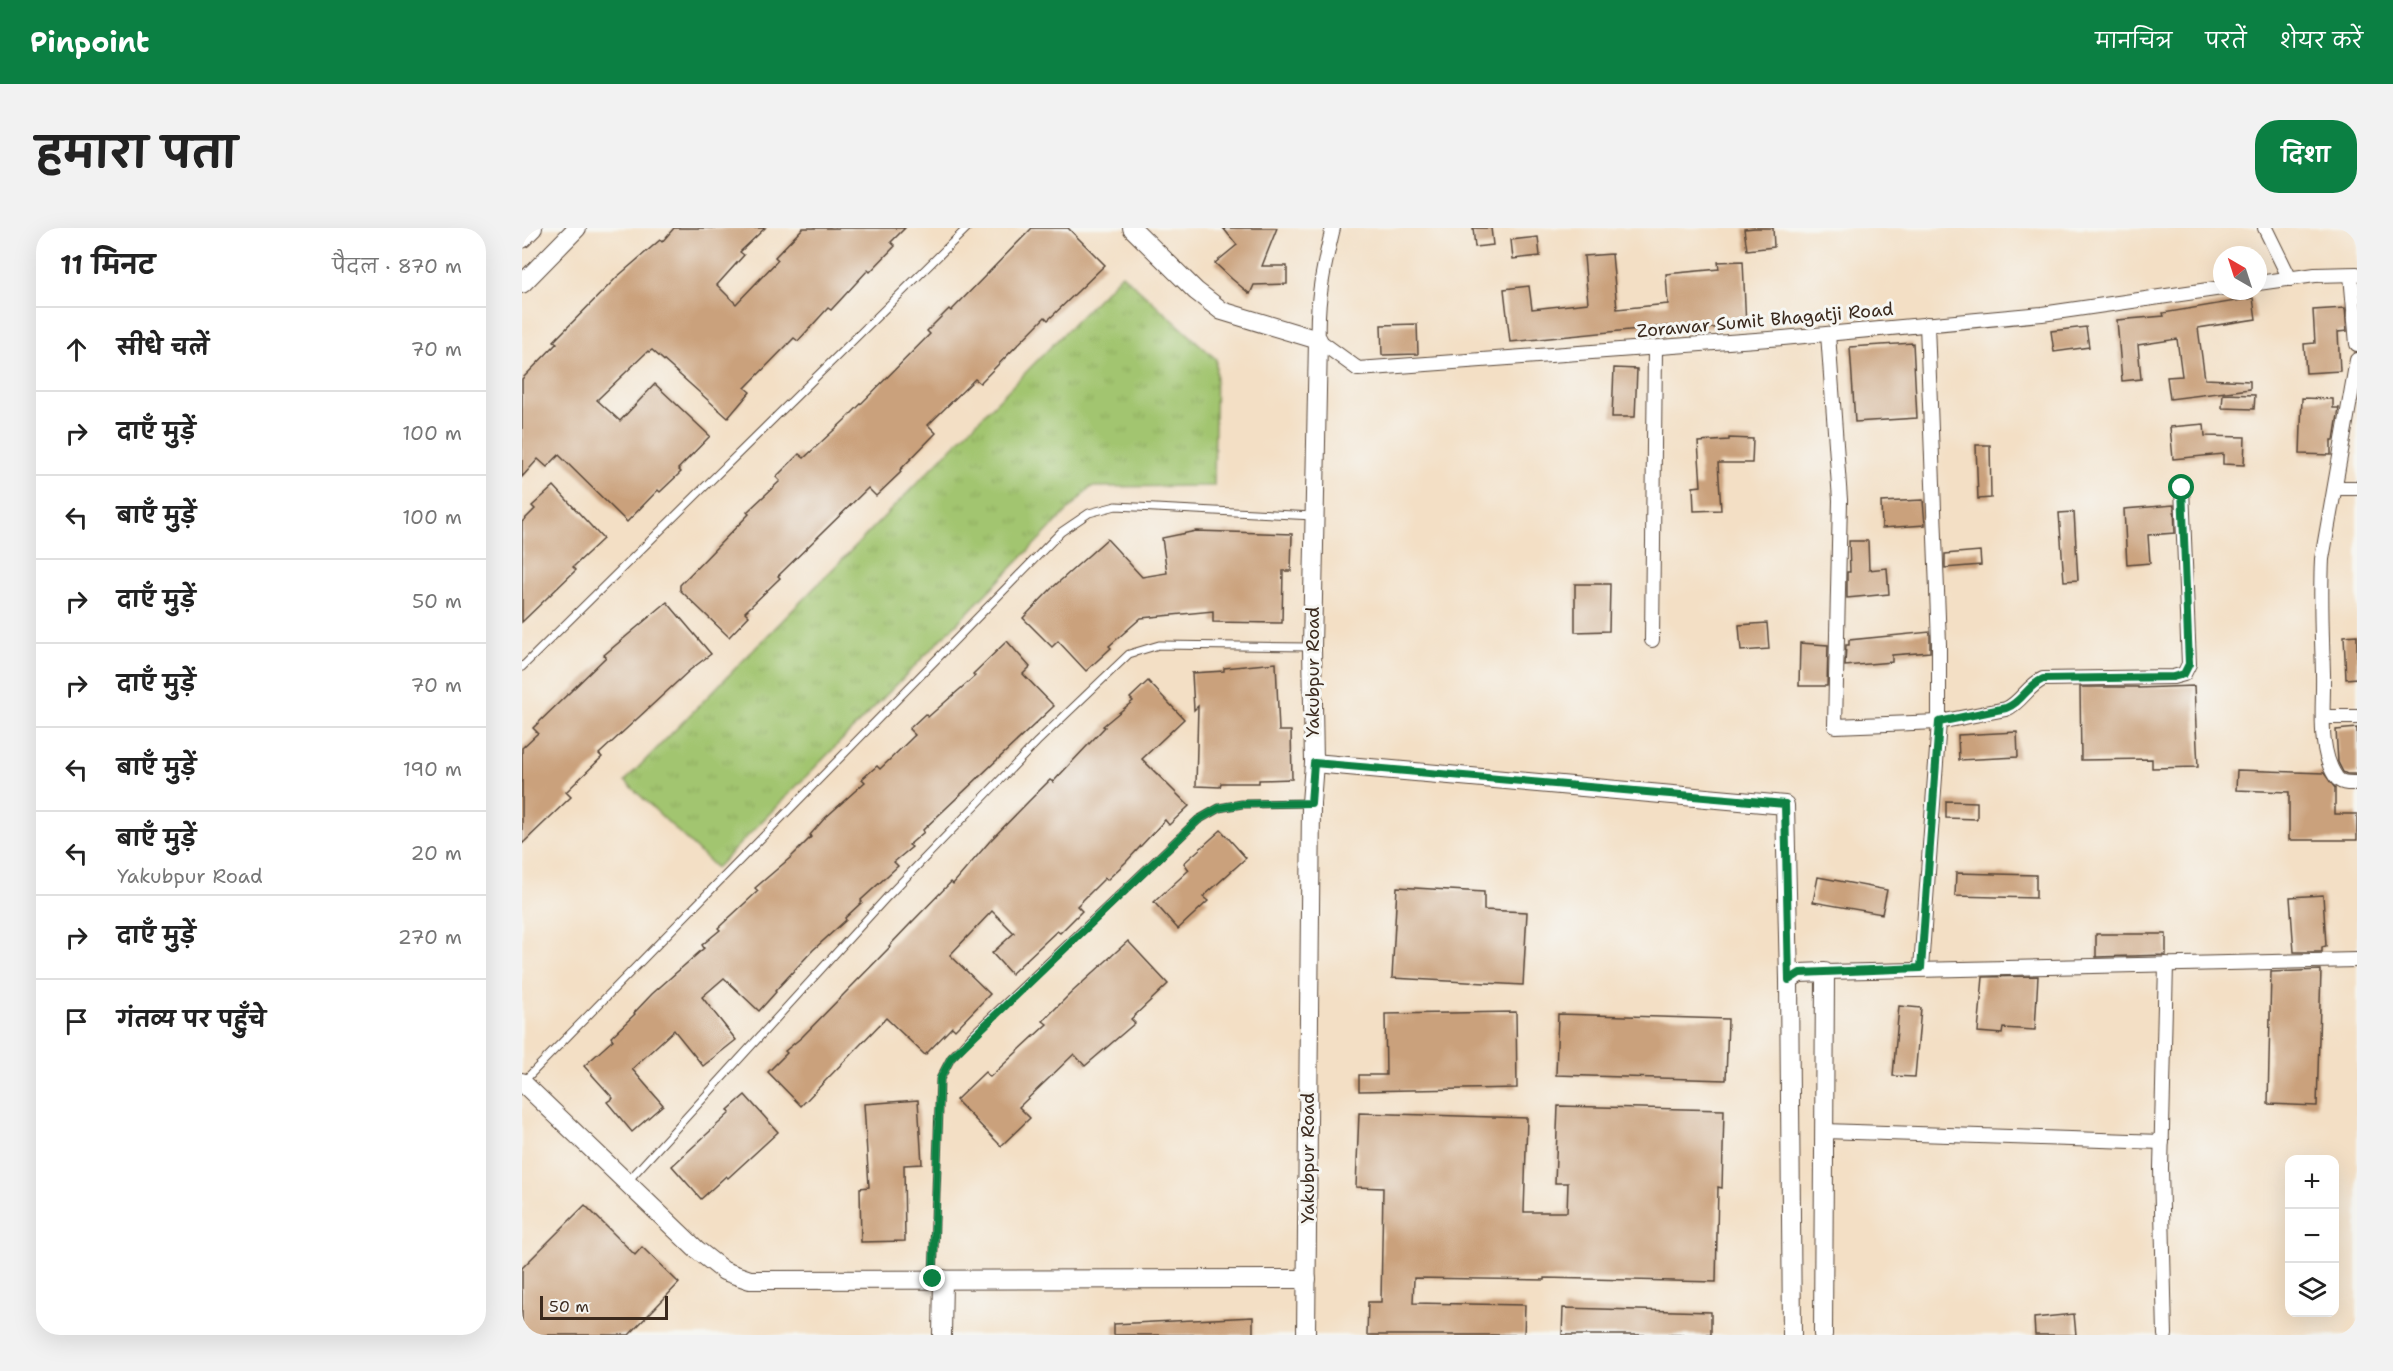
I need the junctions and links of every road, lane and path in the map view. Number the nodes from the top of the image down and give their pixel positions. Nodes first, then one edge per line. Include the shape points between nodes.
1 (533, 228) edge
2 (577, 228) edge
3 (967, 228) edge
4 (1132, 228) edge
5 (1333, 228) edge
6 (2265, 228) edge
7 (522, 239) edge
8 (2354, 274) edge
9 (2290, 279) junction
10 (2267, 282) edge
11 (522, 284) edge
12 (2213, 289) edge
13 (1927, 324) junction
14 (1828, 334) junction
15 (1318, 339) junction
16 (2357, 344) edge
17 (1655, 348) junction
18 (2357, 360) edge
19 (2182, 488) dead end
20 (2335, 488) junction
21 (2357, 488) edge
22 (1314, 516) junction
23 (1652, 640) dead end
24 (1312, 648) junction
25 (522, 667) edge
26 (2323, 717) junction
27 (2357, 717) edge
28 (1939, 722) junction
29 (1314, 763) junction
30 (2357, 783) edge
31 (1311, 803) junction
32 (2357, 960) edge
33 (2166, 964) junction
34 (1921, 968) junction
35 (1825, 972) junction
36 (1789, 980) junction
37 (522, 1082) edge
38 (1824, 1131) junction
39 (2162, 1142) junction
40 (627, 1182) junction
41 (1307, 1278) junction
42 (938, 1279) junction
43 (942, 1335) edge
44 (1306, 1335) edge
45 (1792, 1335) edge
46 (1823, 1335) edge
47 (2165, 1335) edge

1 - 7 street
2 - 11 street
3 - 25 lane
4 - 15 street via 1222,311
5 - 15 street via 1322,273
6 - 9 street
8 - 9 street
8 - 16 street
9 - 10 street
12 - 13 street, Zorawar Sumit Bhagatji Road via 2042,314
13 - 14 street, Zorawar Sumit Bhagatji Road
13 - 28 street
14 - 17 street, Zorawar Sumit Bhagatji Road
14 - 28 street via 1840,501 1835,726
15 - 17 street, Zorawar Sumit Bhagatji Road via 1358,369
15 - 22 street, Yakubpur Road
17 - 23 street
18 - 20 street
19 - 28 street via 2189,664 2184,674 2043,679 2030,685 2016,704
20 - 21 street
20 - 26 street via 2322,559
22 - 24 street, Yakubpur Road
22 - 37 lane via 1116,506 1089,513 1061,532
24 - 29 street, Yakubpur Road
24 - 40 lane via 1159,645 1129,654 1037,742 887,897
26 - 27 street
26 - 30 street via 2330,765 2342,782
28 - 34 street
29 - 31 street, Yakubpur Road
29 - 36 street via 1785,804
31 - 41 street, Yakubpur Road
31 - 42 lane via 1242,804 1219,808 1198,820 951,1058 940,1079
32 - 33 street
33 - 34 street
33 - 39 street
34 - 35 street
35 - 36 street via 1800,973
35 - 38 street
36 - 45 street
37 - 40 street
38 - 39 street
38 - 46 street
39 - 47 street
40 - 42 street via 696,1249 724,1270 750,1280
41 - 42 street
41 - 44 street, Yakubpur Road
42 - 43 street

